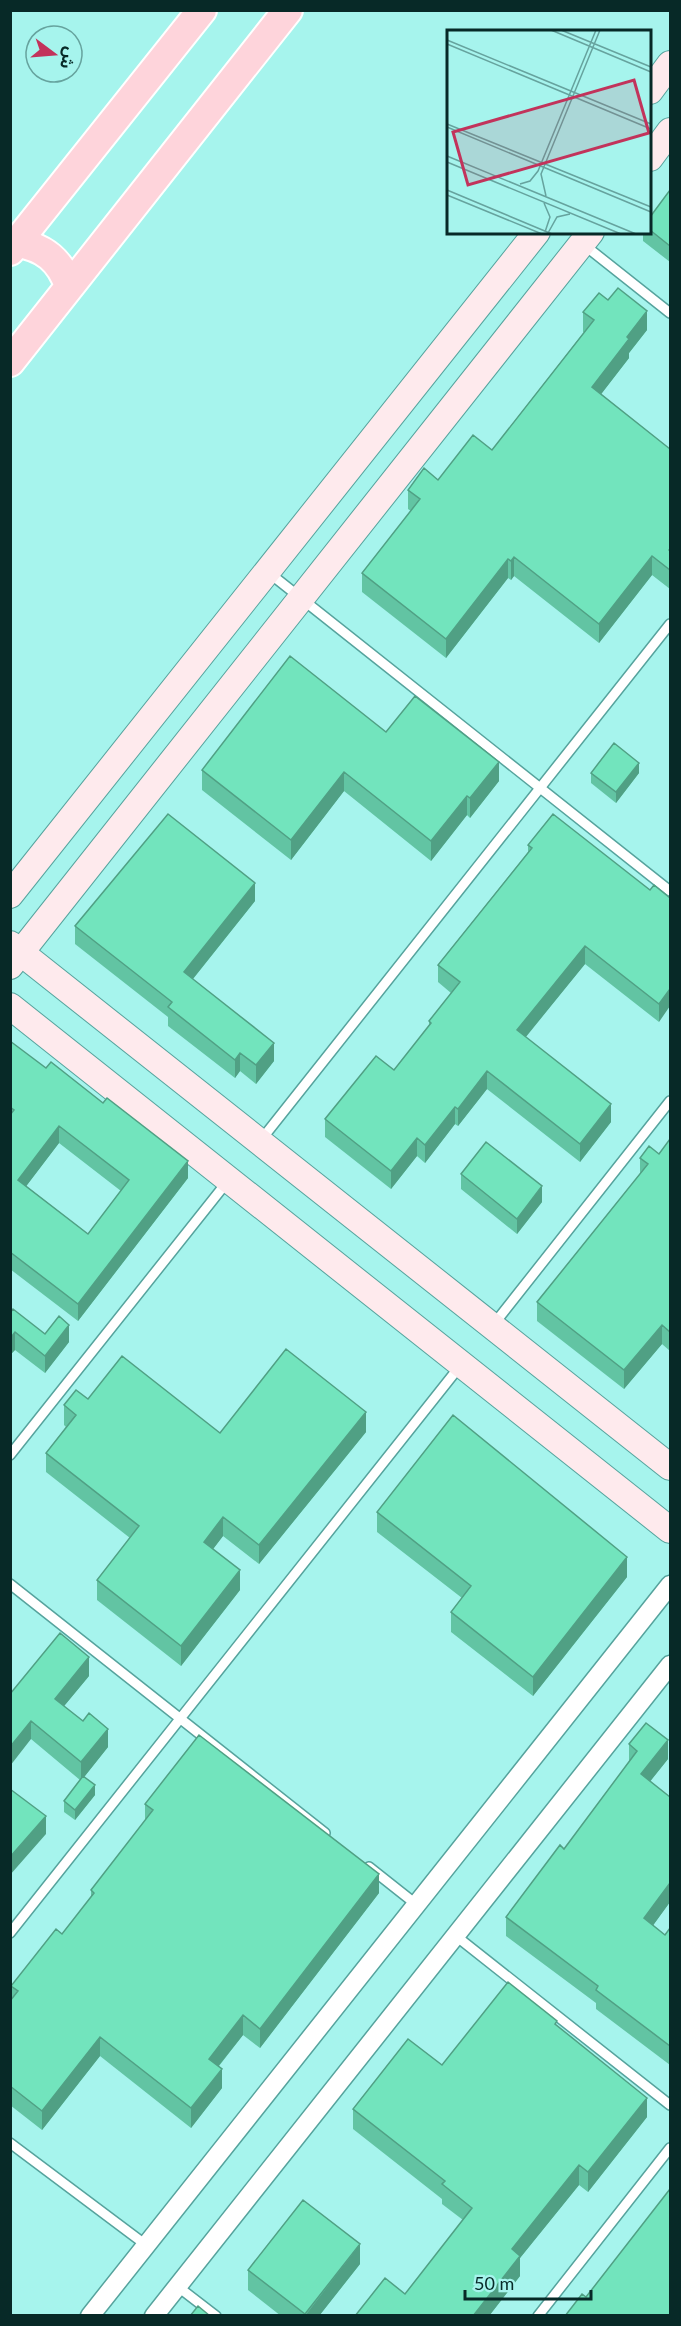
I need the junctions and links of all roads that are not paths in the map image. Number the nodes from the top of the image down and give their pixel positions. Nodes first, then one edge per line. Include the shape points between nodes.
1 (201, 10) edge
2 (288, 10) edge
3 (670, 64) edge
4 (651, 90) edge
5 (670, 131) edge
6 (651, 157) edge
7 (535, 234) edge
8 (586, 238) edge
9 (14, 247) edge
10 (69, 286) junction
11 (670, 313) edge
12 (10, 362) edge
13 (267, 571) junction
14 (302, 598) junction
15 (670, 624) edge
16 (541, 788) junction
17 (670, 891) edge
18 (10, 895) edge
19 (14, 954) edge
20 (10, 1006) edge
21 (670, 1101) edge
22 (260, 1142) junction
23 (229, 1180) junction
24 (492, 1326) junction
25 (462, 1364) junction
26 (10, 1455) edge
27 (670, 1467) edge
28 (670, 1530) edge
29 (10, 1584) edge
30 (670, 1585) edge
31 (670, 1665) edge
32 (181, 1718) junction
33 (335, 1840) edge
34 (362, 1862) edge
35 (417, 1905) junction
36 (10, 1933) edge
37 (456, 1936) junction
38 (670, 2105) edge
39 (10, 2143) edge
40 (670, 2148) edge
41 (146, 2245) junction
42 (177, 2286) junction
43 (90, 2316) edge
44 (154, 2316) edge
45 (216, 2316) edge
46 (538, 2316) edge

1 - 9 main road
2 - 10 main road
3 - 4 street
5 - 6 street
7 - 13 street
8 - 11 lane
8 - 14 street
9 - 10 main road via 29,245 50,255
10 - 12 main road
13 - 14 lane
13 - 18 street
14 - 16 lane
14 - 19 street
15 - 16 lane
16 - 17 lane
16 - 22 lane
19 - 22 street
20 - 23 street
21 - 24 lane
22 - 24 street
23 - 25 street
23 - 26 lane
24 - 27 street
25 - 28 street
25 - 32 lane
29 - 32 lane
30 - 35 street
31 - 37 street
32 - 33 lane
32 - 36 lane
34 - 35 lane
35 - 41 street
37 - 38 lane
37 - 42 street
39 - 41 lane
40 - 46 lane
41 - 43 street
42 - 44 street
42 - 45 lane

